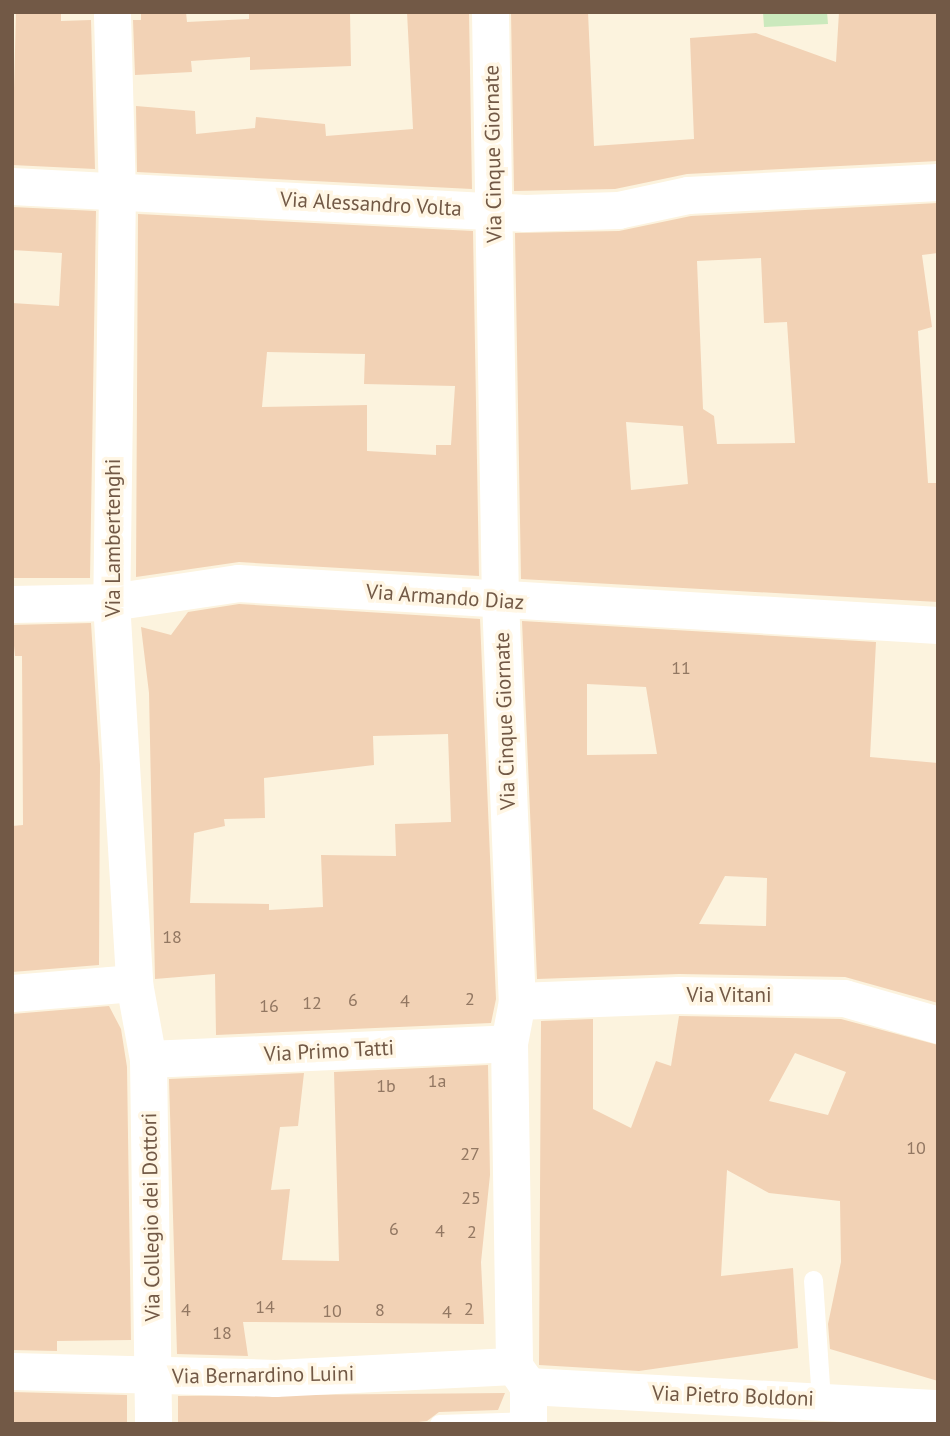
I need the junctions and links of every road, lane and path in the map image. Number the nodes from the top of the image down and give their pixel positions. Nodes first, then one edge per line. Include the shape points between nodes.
1 (491, 12) edge
2 (112, 15) dead end
3 (938, 182) edge
4 (12, 186) edge
5 (117, 190) junction
6 (494, 211) junction
7 (500, 600) junction
8 (111, 602) junction
9 (12, 604) edge
10 (938, 625) edge
11 (134, 983) junction
12 (12, 993) edge
13 (517, 1001) junction
14 (938, 1025) edge
15 (509, 1042) junction
16 (148, 1059) junction
17 (813, 1280) dead end
18 (12, 1371) edge
19 (153, 1376) junction
20 (524, 1399) edge
21 (821, 1399) junction
22 (938, 1408) edge
23 (153, 1424) edge
24 (439, 1424) edge

1 - 6 street, Via Cinque Giornate
2 - 5 street, Via Lambertenghi
3 - 6 street, Via Alessandro Volta via 688,195 618,210
4 - 5 street, Via Alessandro Volta
5 - 6 street, Via Alessandro Volta
5 - 8 street, Via Lambertenghi
6 - 7 street, Via Cinque Giornate
7 - 8 street, Via Armando Diaz via 238,583
7 - 10 street, Via Armando Diaz via 879,618
7 - 13 street, Via Cinque Giornate
8 - 9 street, Via Armando Diaz
8 - 11 street, Via Lambertenghi
11 - 12 street
11 - 16 street, Via Lambertenghi
13 - 14 street, Via Vitani via 678,995 844,998
13 - 15 street, Via Cinque Giornate
15 - 16 street, Via Primo Tatti
15 - 20 street, Via Cinque Giornate
16 - 19 street, Via Collegio dei Dottori
17 - 21 lane
18 - 19 street, Via Bernardino Luini
19 - 20 street, Via Bernardino Luini via 275,1378
19 - 23 street, Via Collegio dei Dottori
20 - 21 street, Via Pietro Boldoni
20 - 24 lane
21 - 22 street, Via Pietro Boldoni

